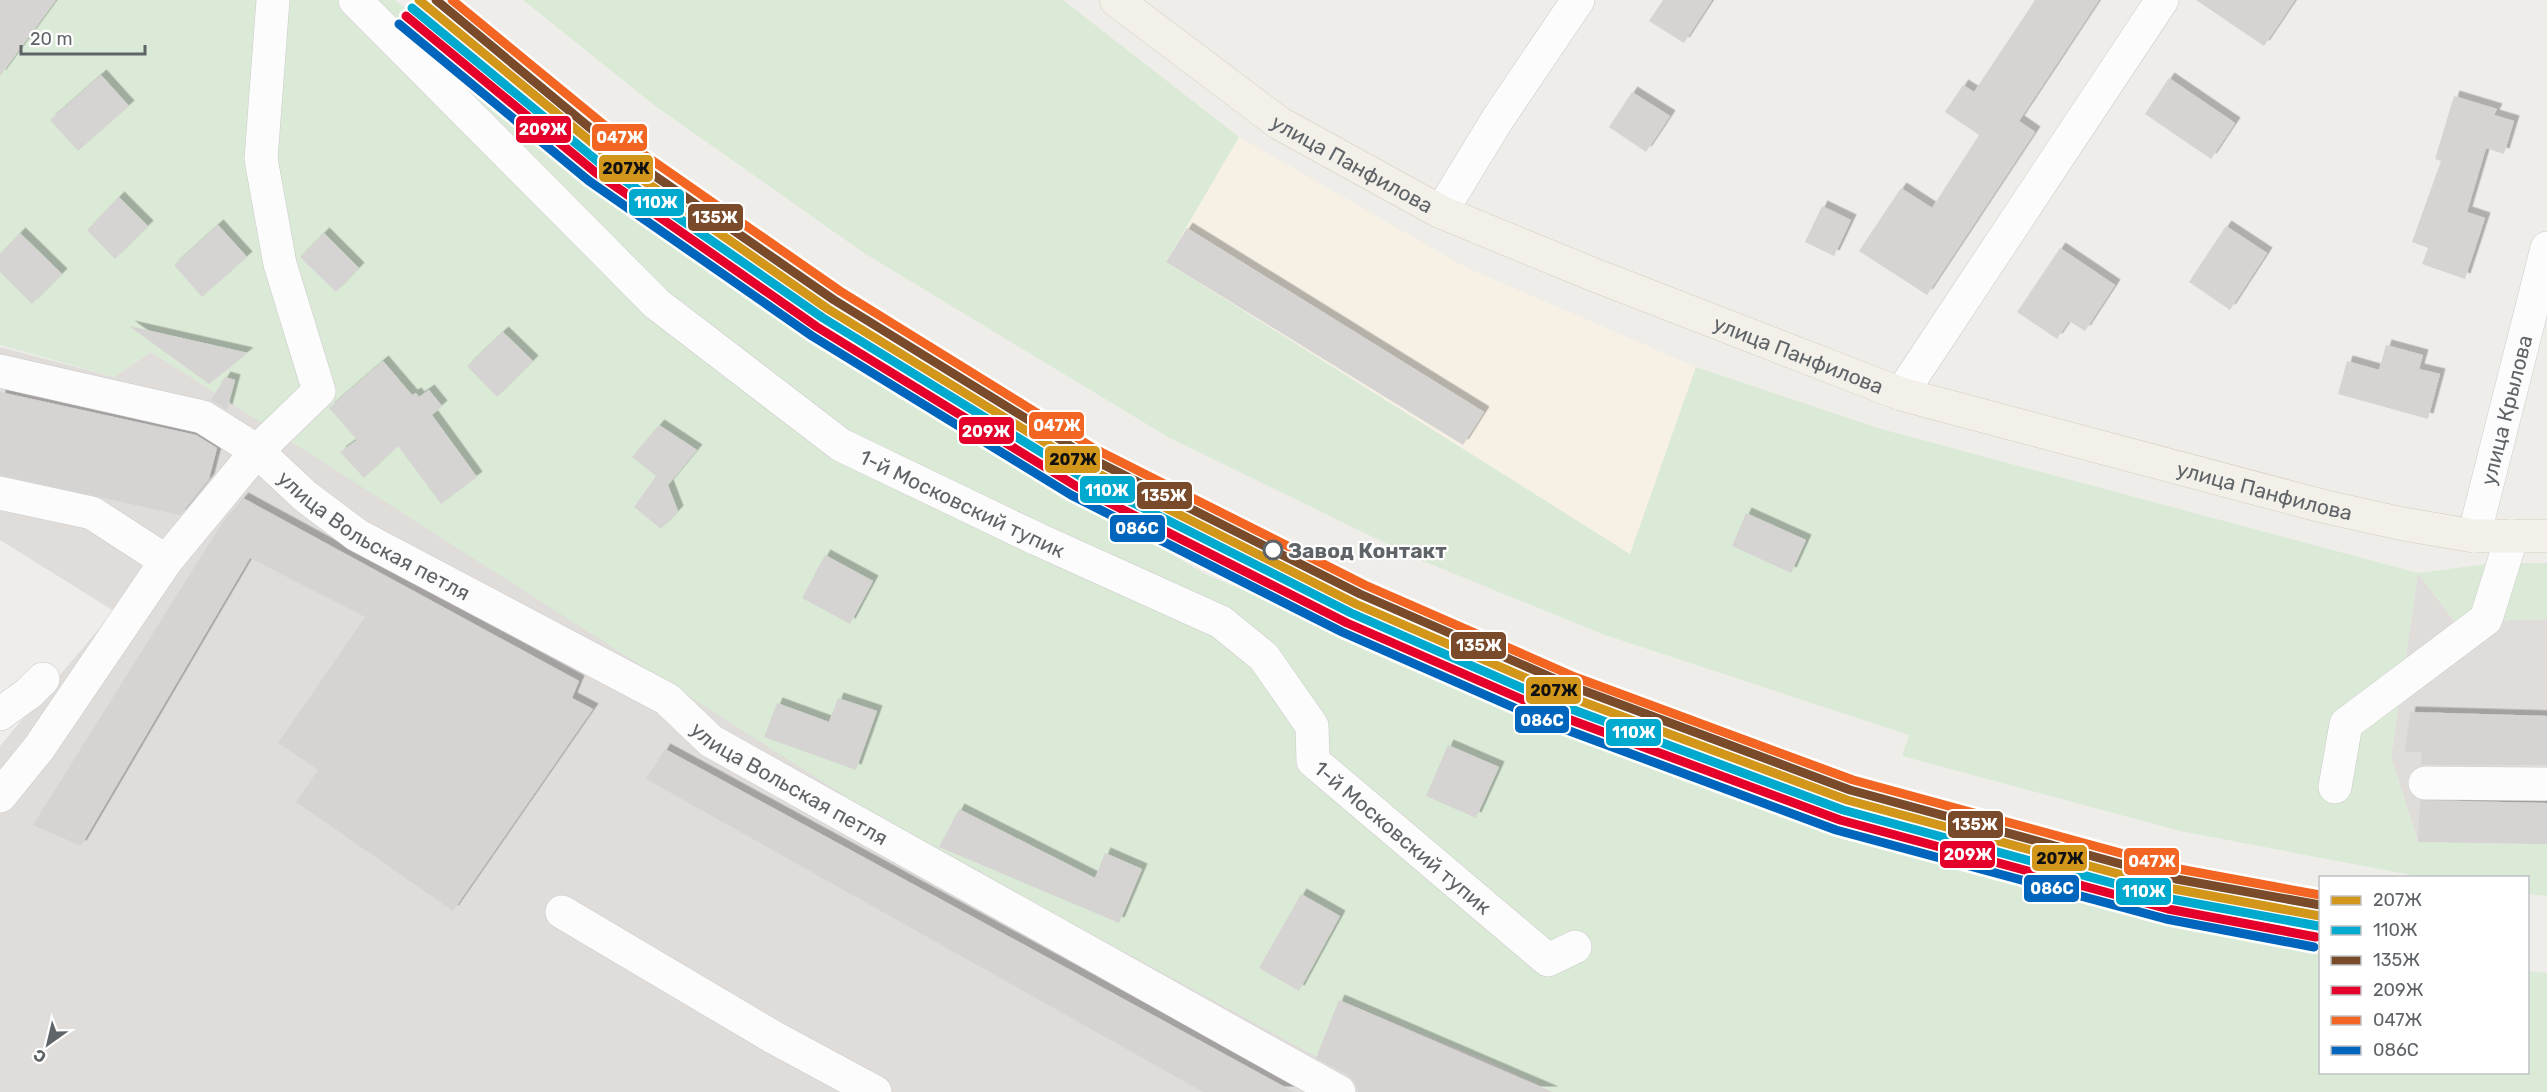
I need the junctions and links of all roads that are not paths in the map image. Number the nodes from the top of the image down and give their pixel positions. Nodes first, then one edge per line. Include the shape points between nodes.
1 (273, 0) edge
2 (355, 0) edge
3 (1116, 0) edge
4 (1578, 0) edge
5 (2162, 0) edge
6 (1441, 212) junction
7 (2547, 248) edge
8 (0, 371) edge
9 (1901, 394) junction
10 (257, 451) junction
11 (0, 493) edge
12 (2474, 536) junction
13 (2512, 536) junction
14 (2547, 536) edge
15 (166, 561) junction
16 (43, 679) dead end
17 (0, 714) edge
18 (2425, 783) dead end
19 (2547, 784) edge
20 (2335, 787) dead end
21 (0, 796) edge
22 (562, 912) dead end
23 (1575, 947) dead end
24 (875, 1092) edge
25 (1339, 1092) edge

1 - 10 street via 261,159 280,264 319,391
2 - 23 street, 1-й Московский тупик via 667,311 841,446 1221,621 1264,657 1312,726 1313,761 1548,960
3 - 6 main road, улица Панфилова via 1279,123
4 - 6 street
5 - 9 street
6 - 9 main road, улица Панфилова
7 - 12 street, улица Крылова
8 - 10 street, улица Вольская петля via 203,417
9 - 12 main road, улица Панфилова via 2322,506
10 - 15 street
10 - 25 street, улица Вольская петля via 305,496 357,535 667,699 711,741
11 - 15 street via 92,513
12 - 13 main road, улица Панфилова
13 - 14 main road, улица Панфилова
13 - 20 street via 2486,619 2346,724
15 - 21 street via 39,748
16 - 17 street
18 - 19 street
22 - 24 street via 773,1037

